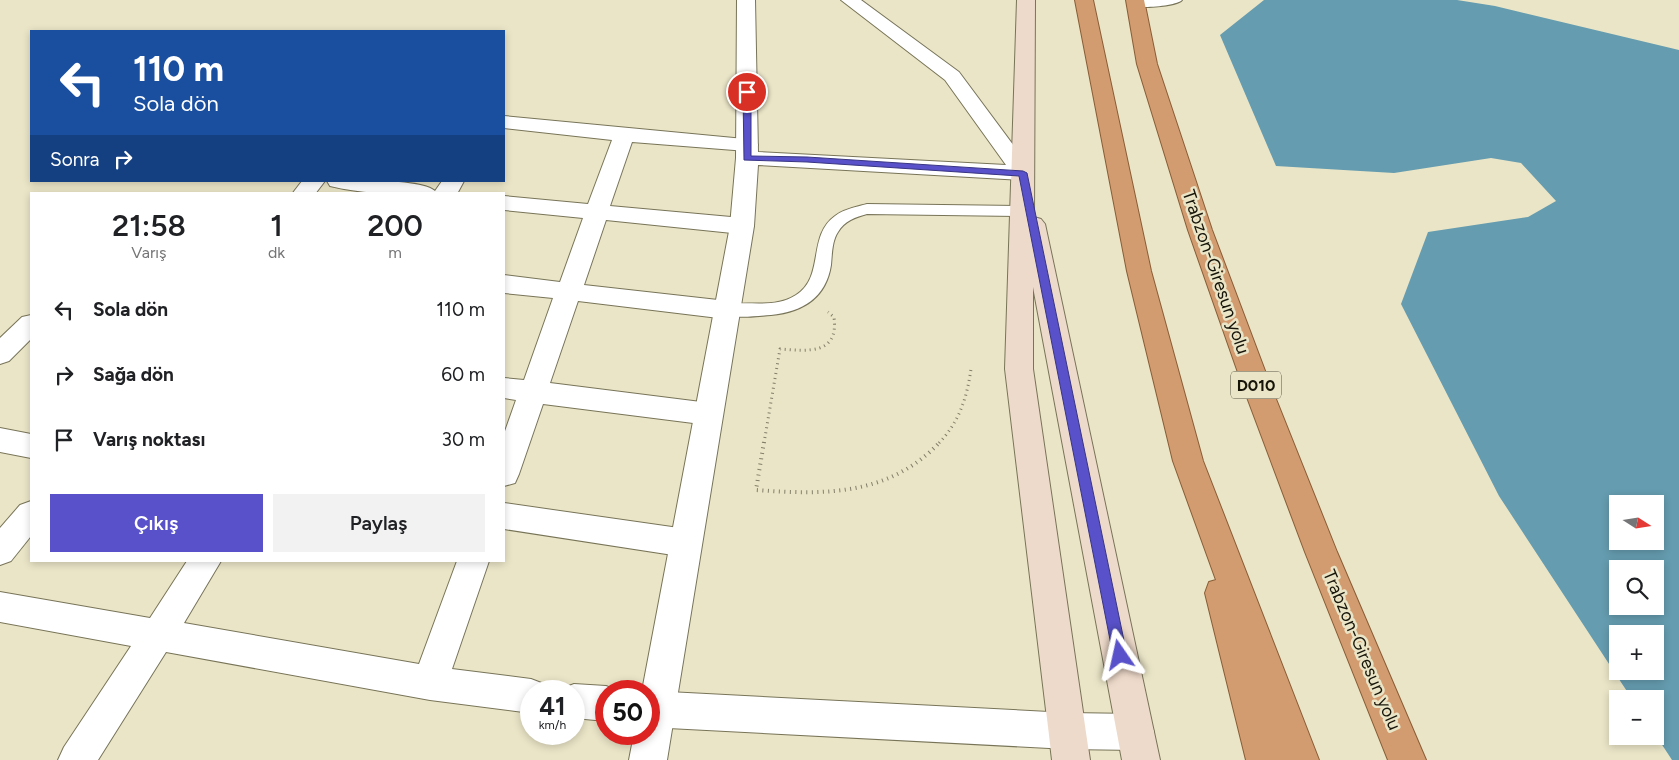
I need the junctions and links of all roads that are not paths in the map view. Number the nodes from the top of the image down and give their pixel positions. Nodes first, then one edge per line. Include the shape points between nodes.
1 (746, 0) edge
2 (1026, 0) edge
3 (1084, 0) edge
4 (1176, 0) edge
5 (859, 2) edge
6 (1135, 2) edge
7 (505, 122) edge
8 (624, 135) junction
9 (747, 152) junction
10 (1023, 173) junction
11 (313, 182) edge
12 (345, 182) edge
13 (305, 192) edge
14 (412, 192) edge
15 (505, 202) edge
16 (1022, 211) junction
17 (597, 212) junction
18 (742, 226) junction
19 (505, 284) edge
20 (569, 291) junction
21 (727, 310) junction
22 (30, 325) edge
23 (0, 354) edge
24 (505, 388) edge
25 (533, 392) junction
26 (709, 414) junction
27 (0, 440) edge
28 (30, 446) edge
29 (1188, 460) junction
30 (505, 471) edge
31 (30, 515) edge
32 (505, 516) edge
33 (686, 543) junction
34 (0, 551) edge
35 (204, 562) edge
36 (473, 562) edge
37 (0, 607) edge
38 (156, 635) junction
39 (659, 680) edge
40 (430, 683) junction
41 (520, 695) edge
42 (660, 711) edge
43 (650, 745) edge
44 (1070, 745) edge
45 (1138, 746) edge
46 (77, 760) edge
47 (648, 760) edge
48 (1265, 760) edge
49 (1300, 760) edge
50 (1407, 760) edge

1 - 9 street
2 - 10 main road
3 - 29 highway via 1140,271
4 - 6 lane
5 - 10 street via 952,76
6 - 50 highway, Trabzon-Giresun yolu / D010 via 1147,64 1203,239 1321,552
7 - 8 street
8 - 9 street
8 - 17 street
9 - 10 street via 807,160
9 - 18 street
10 - 16 main road
10 - 45 main road
11 - 13 street
12 - 14 street
15 - 17 street
16 - 21 lane via 867,209 855,212 836,223 830,231 820,280 809,295 781,307
16 - 44 main road via 1019,369
17 - 18 street
17 - 20 street
18 - 21 street
19 - 20 street
20 - 21 street
20 - 25 street
21 - 26 street
22 - 23 street
24 - 25 street
25 - 26 street
25 - 30 street
26 - 33 street
27 - 28 street
29 - 48 highway
29 - 49 highway
31 - 34 street
32 - 33 street
33 - 39 street
35 - 38 street
36 - 40 street
37 - 38 street
38 - 40 street
38 - 46 street
40 - 41 street
42 - 44 street
43 - 47 street
44 - 45 street

